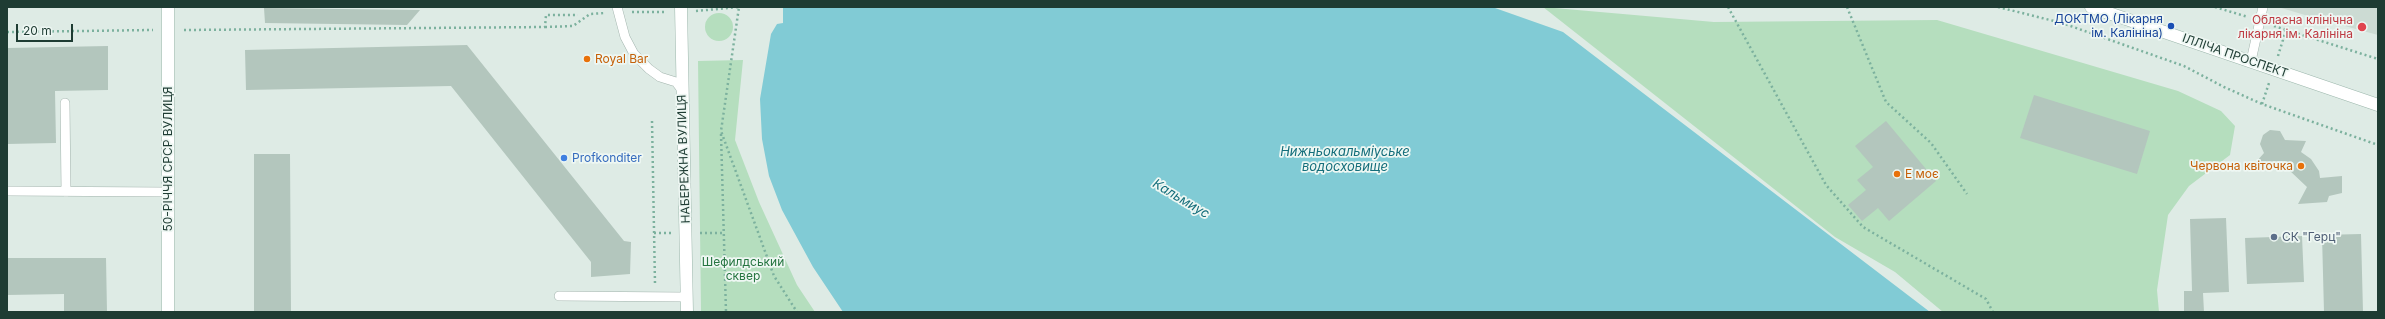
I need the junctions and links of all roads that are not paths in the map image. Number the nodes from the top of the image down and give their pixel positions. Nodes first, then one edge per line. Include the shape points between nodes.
1 (168, 7) edge
2 (2091, 7) edge
3 (2264, 7) edge
4 (617, 10) edge
5 (681, 10) edge
6 (2251, 61) junction
7 (682, 90) junction
8 (65, 103) dead end
9 (2378, 105) edge
10 (7, 191) edge
11 (66, 192) junction
12 (168, 192) junction
13 (559, 296) dead end
14 (686, 297) junction
15 (168, 312) edge
16 (687, 312) edge

1 - 12 street, 50-РІЧЧЯ СРСР ВУЛИЦЯ
2 - 6 street, ІЛЛІЧА ПРОСПЕКТ
3 - 6 lane
4 - 7 lane via 634,54 649,69 676,82
5 - 7 street, НАБЕРЕЖНА ВУЛИЦЯ
6 - 9 street, ІЛЛІЧА ПРОСПЕКТ
7 - 14 street, НАБЕРЕЖНА ВУЛИЦЯ
8 - 11 lane
10 - 11 lane
11 - 12 lane
12 - 15 street, 50-РІЧЧЯ СРСР ВУЛИЦЯ
13 - 14 lane
14 - 16 street, НАБЕРЕЖНА ВУЛИЦЯ

